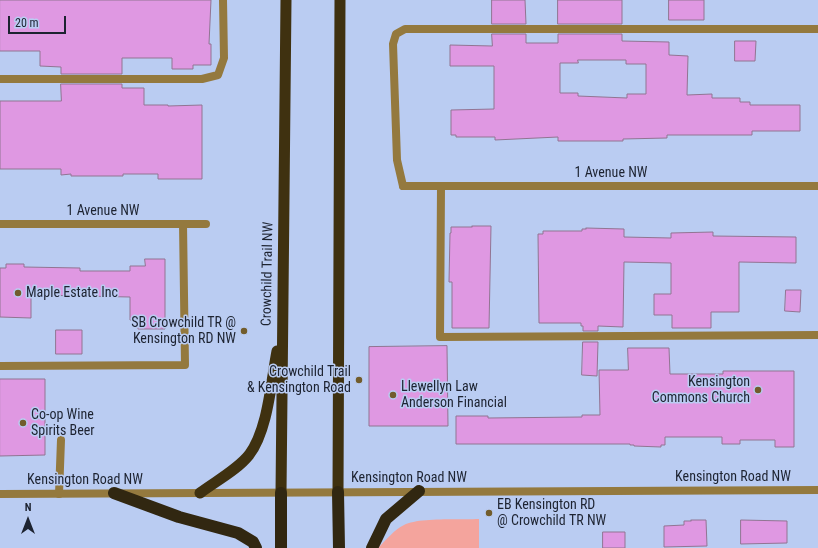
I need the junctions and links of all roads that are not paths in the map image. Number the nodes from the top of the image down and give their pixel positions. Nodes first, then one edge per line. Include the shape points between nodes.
1 (223, 0) edge
2 (286, 0) edge
3 (340, 0) edge
4 (818, 28) edge
5 (0, 79) edge
6 (818, 186) edge
7 (441, 187) junction
8 (0, 224) edge
9 (183, 224) junction
10 (206, 224) dead end
11 (283, 313) junction
12 (818, 335) edge
13 (0, 366) edge
14 (60, 440) dead end
15 (818, 490) edge
16 (419, 491) junction
17 (338, 492) junction
18 (114, 493) junction
19 (200, 493) junction
20 (280, 493) junction
21 (0, 494) edge
22 (59, 494) junction
23 (256, 548) edge
24 (281, 548) edge
25 (339, 548) edge
26 (372, 548) edge

1 - 5 street via 224,58 218,75 202,79
2 - 11 highway, Crowchild Trail NW
3 - 17 highway
4 - 7 street, 1 Avenue NW via 405,29 396,34 393,44 397,160 403,186
6 - 7 street, 1 Avenue NW
7 - 12 street via 440,337
8 - 9 street, 1 Avenue NW
9 - 10 street, 1 Avenue NW
9 - 13 street via 185,365
11 - 19 highway via 264,424 259,439 249,455 237,466
11 - 20 highway, Crowchild Trail NW
14 - 22 street
15 - 16 street, Kensington Road NW
16 - 17 street, Kensington Road NW
16 - 26 highway via 386,520
17 - 20 street, Kensington Road NW
17 - 25 highway
18 - 19 street, Kensington Road NW
18 - 22 street, Kensington Road NW
18 - 23 highway via 238,533 253,542
19 - 20 street, Kensington Road NW
20 - 24 highway, Crowchild Trail NW
21 - 22 street, Kensington Road NW

